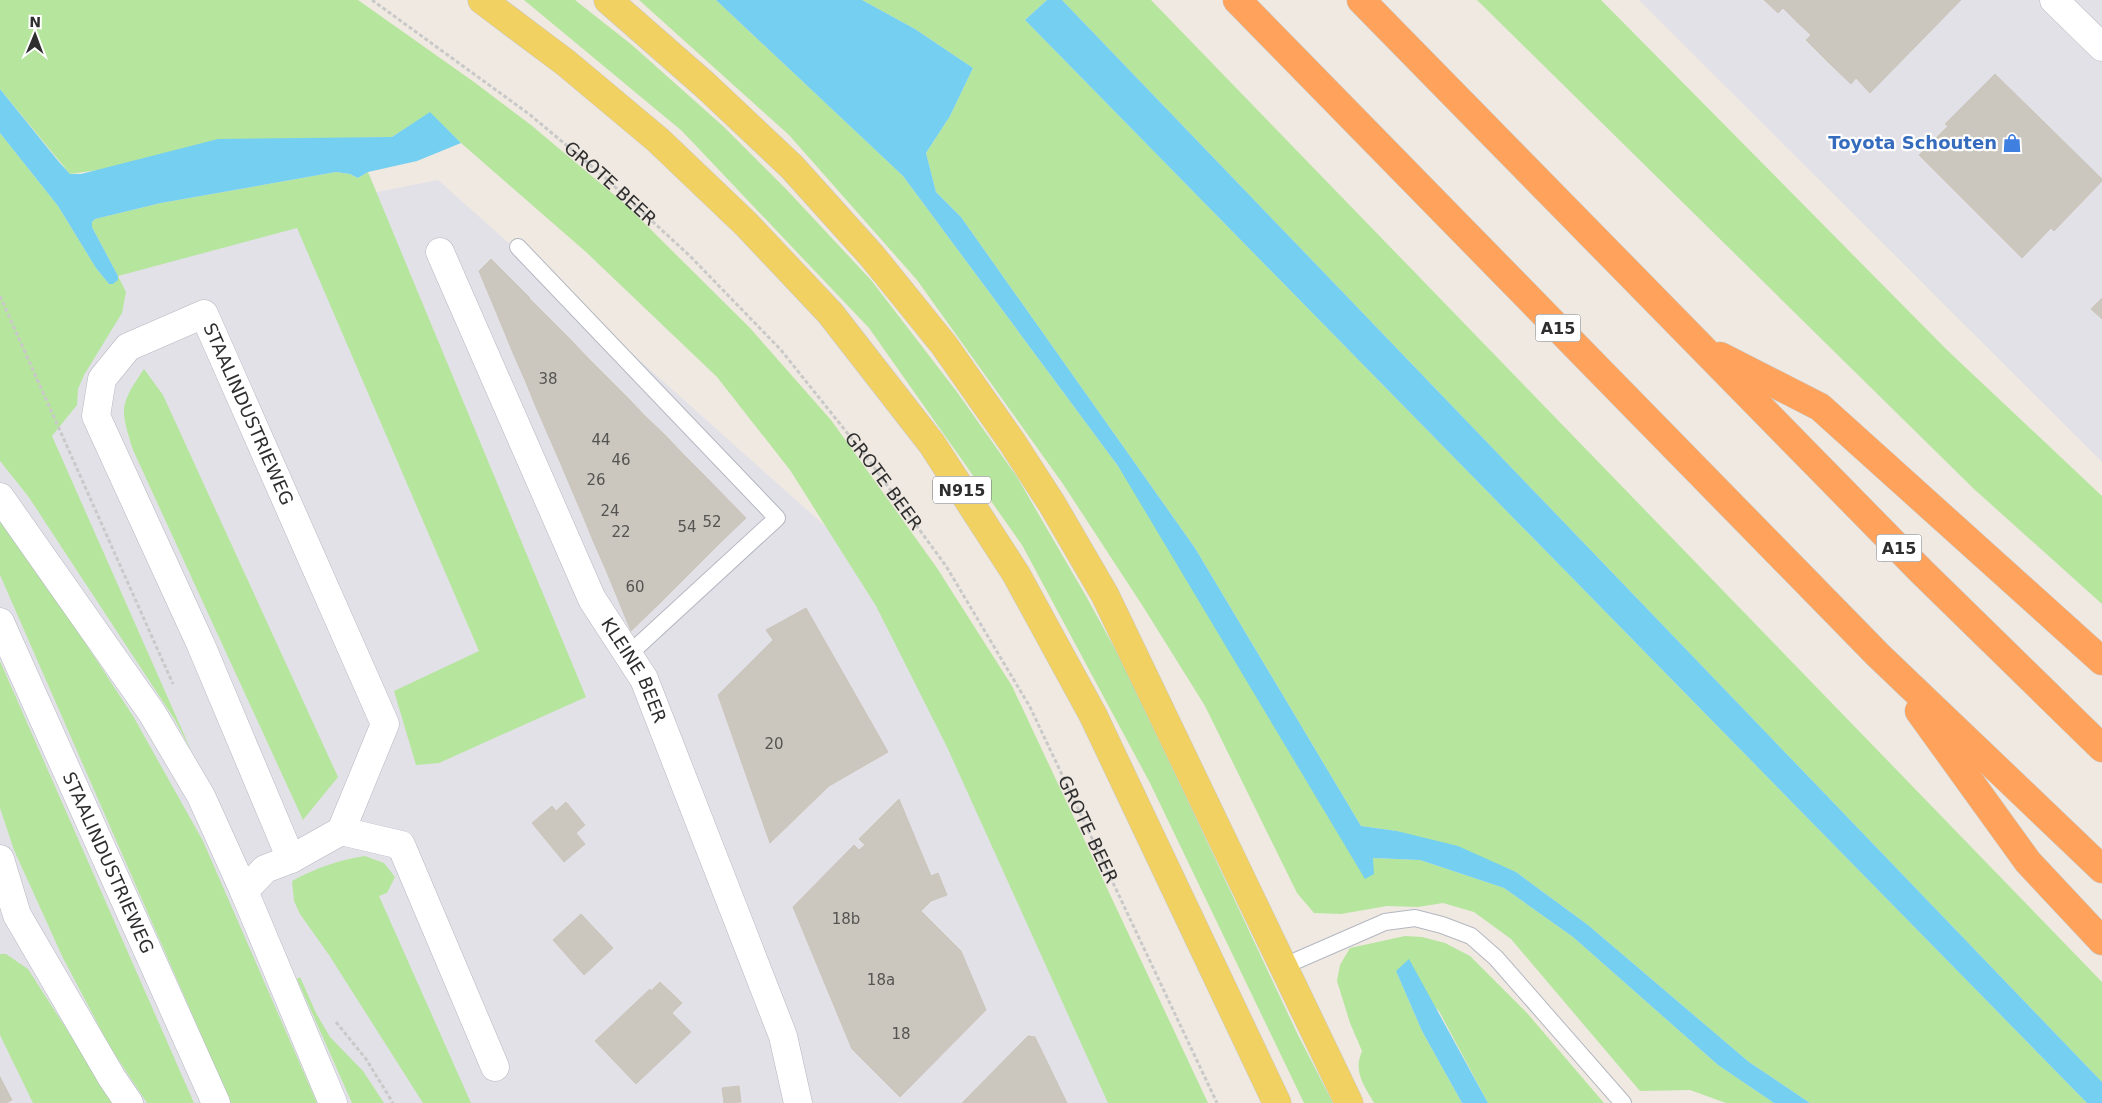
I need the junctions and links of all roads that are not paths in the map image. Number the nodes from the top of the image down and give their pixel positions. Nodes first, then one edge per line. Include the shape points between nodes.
1 (482, 0) edge
2 (608, 0) edge
3 (1238, 0) edge
4 (1361, 0) edge
5 (2054, 0) edge
6 (2102, 47) edge
7 (518, 247) dead end
8 (440, 252) dead end
9 (1698, 345) junction
10 (0, 497) edge
11 (0, 622) edge
12 (1878, 655) junction
13 (628, 656) junction
14 (2102, 661) edge
15 (2102, 748) edge
16 (341, 831) junction
17 (0, 859) edge
18 (291, 859) junction
19 (2102, 869) edge
20 (244, 891) junction
21 (8, 919) edge
22 (2102, 940) edge
23 (1284, 966) junction
24 (495, 1067) dead end
25 (129, 1103) edge
26 (216, 1103) edge
27 (333, 1103) edge
28 (798, 1103) edge
29 (1277, 1103) edge
30 (1349, 1103) edge
31 (1622, 1103) edge

1 - 29 main road, N915 via 566,63 658,140 746,224 830,313 932,444 1016,574 1093,715
2 - 23 main road via 792,167 878,263 944,345 1001,426 1052,504 1105,595
3 - 12 highway, A15
4 - 9 highway, A15
5 - 6 street
7 - 13 lane via 777,518
8 - 13 street, KLEINE BEER via 592,599
9 - 14 highway, A15 via 1820,407
9 - 15 highway, A15 via 1928,578
10 - 20 street via 152,713 201,796
11 - 26 street, STAALINDUSTRIEWEG
12 - 19 highway, A15
12 - 22 highway, A15 via 2028,862
13 - 28 street, KLEINE BEER via 644,679 780,1027
16 - 18 street
16 - 18 street, STAALINDUSTRIEWEG via 385,724 204,314 128,347 102,379 96,416 201,645
16 - 24 street via 401,845
17 - 21 street
18 - 20 street via 265,869
20 - 27 street
21 - 25 street
23 - 30 main road
23 - 31 lane via 1385,922 1416,918 1442,924 1471,936 1496,958

